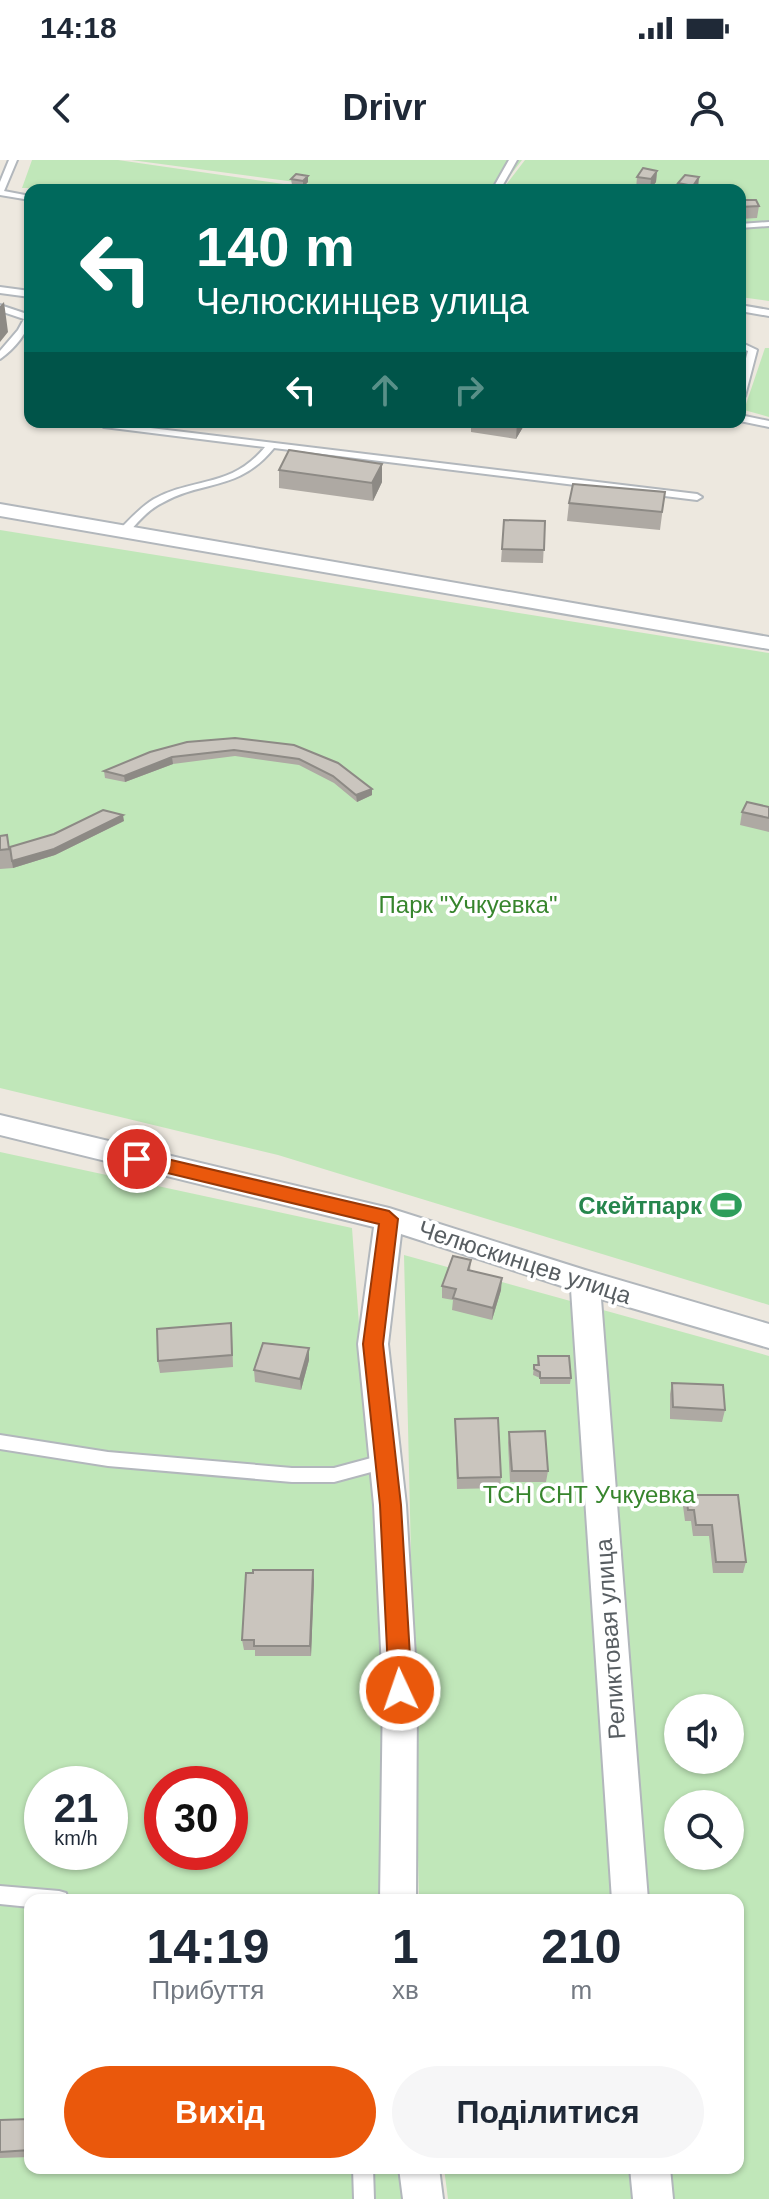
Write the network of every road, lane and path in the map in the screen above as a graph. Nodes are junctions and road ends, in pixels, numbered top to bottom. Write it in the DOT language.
graph roads {
  1 [pos="13,160"];
  2 [pos="513,160"];
  3 [pos="499,184"];
  4 [pos="0,192"];
  5 [pos="24,197"];
  6 [pos="769,224"];
  7 [pos="746,226"];
  8 [pos="0,290"];
  9 [pos="24,293"];
  10 [pos="0,308"];
  11 [pos="746,309"];
  12 [pos="769,313"];
  13 [pos="24,316"];
  14 [pos="24,327"];
  15 [pos="746,347"];
  16 [pos="0,356"];
  17 [pos="746,375"];
  18 [pos="746,419"];
  19 [pos="769,424"];
  20 [pos="136,428"];
  21 [pos="271,445"];
  22 [pos="697,497"];
  23 [pos="0,510"];
  24 [pos="125,530"];
  25 [pos="769,643"];
  26 [pos="0,1125"];
  27 [pos="389,1219"];
  28 [pos="585,1282"];
  29 [pos="769,1336"];
  30 [pos="0,1442"];
  31 [pos="386,1461"];
  32 [pos="398,1894"];
  33 [pos="630,1894"];
  34 [pos="0,1895"];
  35 [pos="24,1897"];
  36 [pos="363,2174"];
  37 [pos="420,2174"];
  38 [pos="651,2174"];
  39 [pos="364,2199"];
  40 [pos="423,2199"];
  41 [pos="653,2199"];
  1 -- 4 [label="lane"];
  2 -- 3 [label="lane"];
  4 -- 5 [label="lane"];
  6 -- 7 [label="lane"];
  8 -- 9 [label="lane"];
  10 -- 13 [label="lane"];
  11 -- 12 [label="lane"];
  14 -- 16 [label="lane"];
  15 -- 17 [label="lane"];
  18 -- 19 [label="lane"];
  20 -- 21 [label="lane"];
  21 -- 22 [label="lane"];
  21 -- 24 [label="lane"];
  23 -- 24 [label="street"];
  24 -- 25 [label="street"];
  26 -- 27 [label="street, Челюскинцев улица"];
  27 -- 28 [label="street, Челюскинцев улица"];
  27 -- 31 [label="street"];
  28 -- 29 [label="street, Челюскинцев улица"];
  28 -- 33 [label="street, Реликтовая улица"];
  30 -- 31 [label="lane"];
  31 -- 32 [label="street"];
  34 -- 35 [label="lane"];
  36 -- 39 [label="lane"];
  37 -- 40 [label="street"];
  38 -- 41 [label="street"];
}
